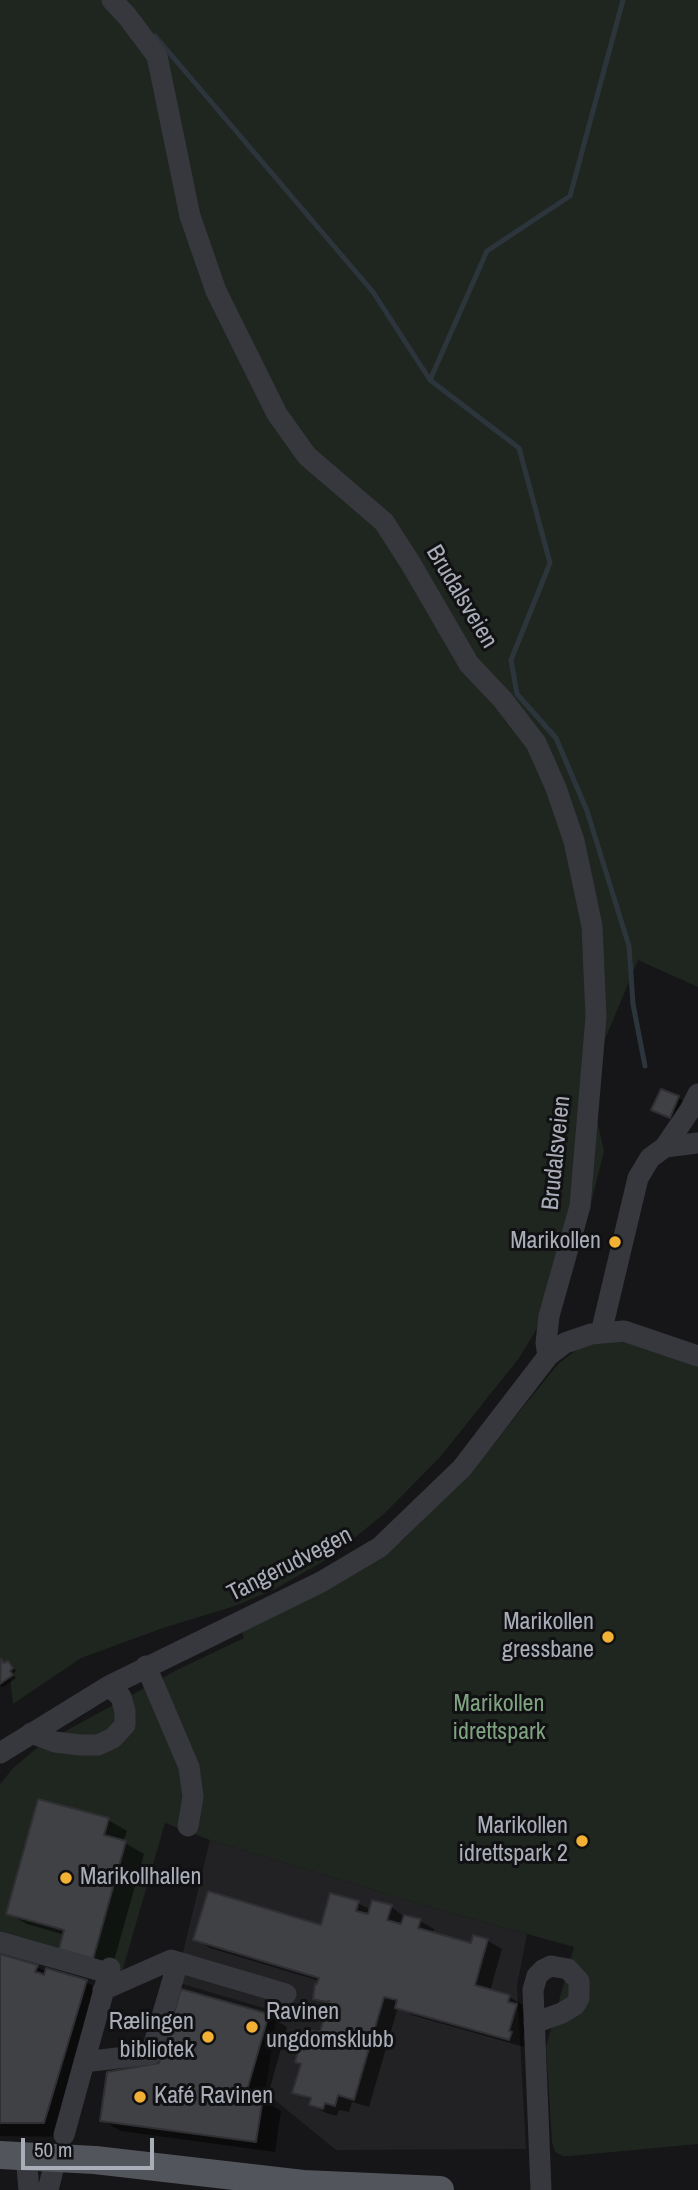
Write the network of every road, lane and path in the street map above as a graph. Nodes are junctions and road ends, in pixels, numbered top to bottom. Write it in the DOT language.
graph roads {
  1 [pos="112,0"];
  2 [pos="698,1094"];
  3 [pos="698,1143"];
  4 [pos="665,1147"];
  5 [pos="601,1333"];
  6 [pos="548,1356"];
  7 [pos="698,1356"];
  8 [pos="146,1666"];
  9 [pos="109,1686"];
  10 [pos="31,1733"];
  11 [pos="0,1753"];
  12 [pos="188,1826"];
  13 [pos="0,1942"];
  14 [pos="178,1962"];
  15 [pos="103,1975"];
  16 [pos="286,1994"];
  17 [pos="534,2023"];
  18 [pos="84,2062"];
  19 [pos="60,2147"];
  20 [pos="13,2155"];
  21 [pos="29,2190"];
  22 [pos="48,2190"];
  23 [pos="440,2190"];
  24 [pos="541,2190"];
  1 -- 6 [label="street, Brudalsveien"];
  2 -- 4 [label="street"];
  3 -- 4 [label="street"];
  4 -- 5 [label="street"];
  5 -- 6 [label="street"];
  5 -- 7 [label="street"];
  6 -- 8 [label="street, Tangerudvegen"];
  8 -- 9 [label="street, Tangerudvegen"];
  8 -- 12 [label="street"];
  9 -- 10 [label="street, Tangerudvegen"];
  9 -- 10 [label="street"];
  10 -- 11 [label="street, Tangerudvegen"];
  13 -- 15 [label="street"];
  14 -- 15 [label="street"];
  14 -- 16 [label="street"];
  14 -- 18 [label="street"];
  15 -- 18 [label="street"];
  17 -- 24 [label="street"];
  18 -- 19 [label="street"];
  19 -- 20 [label="main road"];
  19 -- 22 [label="street"];
  19 -- 23 [label="main road"];
  20 -- 21 [label="street"];
}
